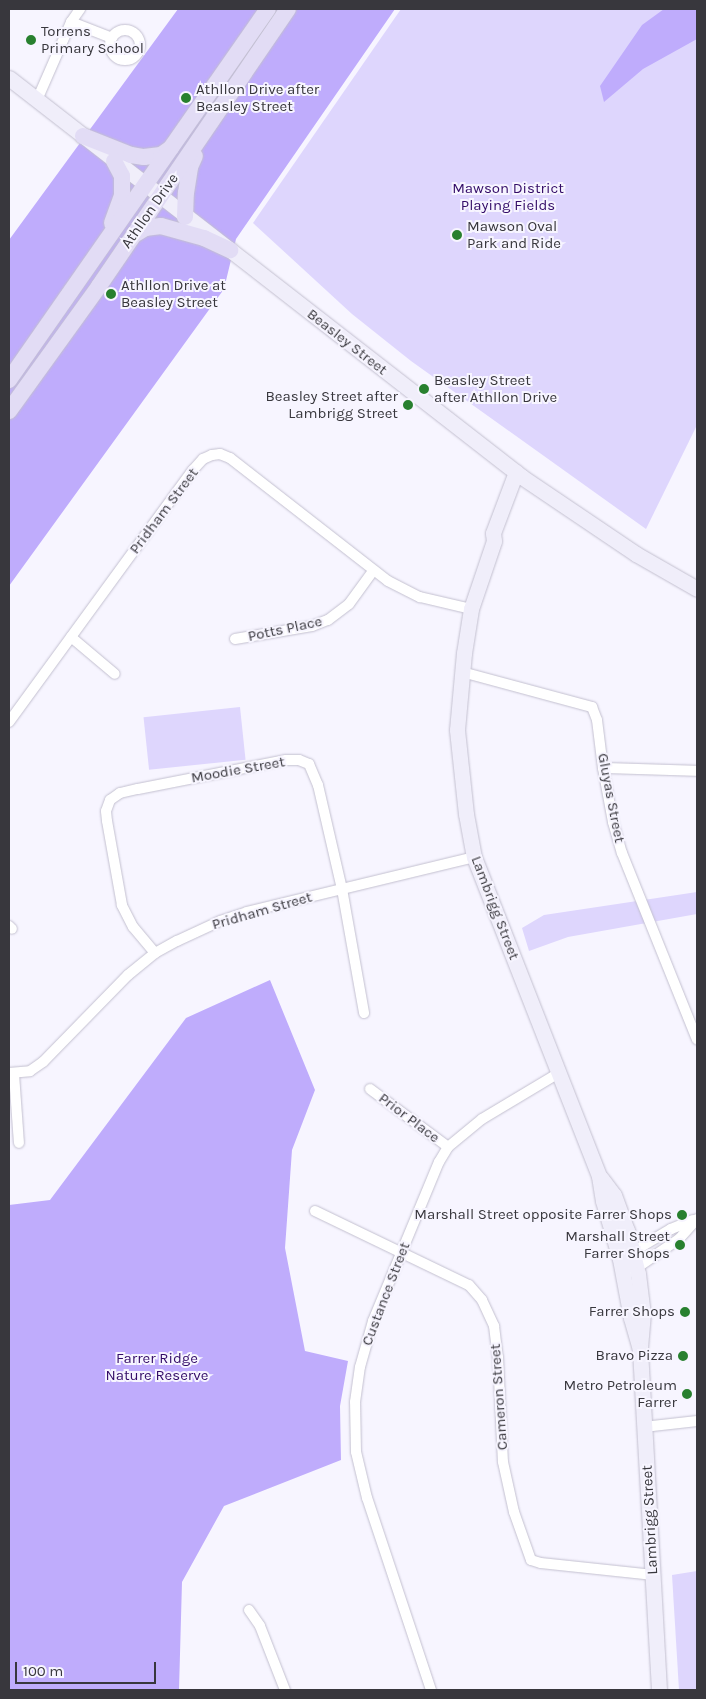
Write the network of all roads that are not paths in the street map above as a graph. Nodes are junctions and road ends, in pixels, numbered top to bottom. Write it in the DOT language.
graph roads {
  1 [pos="80,9"];
  2 [pos="268,9"];
  3 [pos="288,9"];
  4 [pos="71,22"];
  5 [pos="112,38"];
  6 [pos="9,78"];
  7 [pos="37,100"];
  8 [pos="205,133"];
  9 [pos="83,136"];
  10 [pos="171,148"];
  11 [pos="114,161"];
  12 [pos="145,186"];
  13 [pos="160,197"];
  14 [pos="185,217"];
  15 [pos="134,235"];
  16 [pos="106,242"];
  17 [pos="230,250"];
  18 [pos="9,380"];
  19 [pos="9,411"];
  20 [pos="519,474"];
  21 [pos="373,571"];
  22 [pos="697,589"];
  23 [pos="471,608"];
  24 [pos="71,637"];
  25 [pos="235,639"];
  26 [pos="462,672"];
  27 [pos="115,674"];
  28 [pos="9,722"];
  29 [pos="603,768"];
  30 [pos="697,771"];
  31 [pos="474,857"];
  32 [pos="342,889"];
  33 [pos="155,953"];
  34 [pos="364,1013"];
  35 [pos="697,1037"];
  36 [pos="559,1073"];
  37 [pos="11,1074"];
  38 [pos="370,1089"];
  39 [pos="19,1143"];
  40 [pos="448,1147"];
  41 [pos="315,1211"];
  42 [pos="697,1219"];
  43 [pos="402,1254"];
  44 [pos="626,1255"];
  45 [pos="630,1272"];
  46 [pos="697,1421"];
  47 [pos="644,1426"];
  48 [pos="653,1575"];
  49 [pos="249,1610"];
  50 [pos="285,1690"];
  51 [pos="431,1690"];
  52 [pos="659,1690"];
  1 -- 4 [label="street"];
  2 -- 10 [label="main road, Athllon Drive"];
  3 -- 8 [label="main road, Athllon Drive"];
  4 -- 5 [label="street"];
  4 -- 7 [label="street"];
  6 -- 7 [label="street, Beasley Street"];
  7 -- 9 [label="street, Beasley Street"];
  8 -- 13 [label="main road, Athllon Drive"];
  8 -- 14 [label="main road"];
  9 -- 10 [label="main road"];
  9 -- 11 [label="street, Beasley Street"];
  10 -- 12 [label="main road, Athllon Drive"];
  11 -- 12 [label="street, Beasley Street"];
  11 -- 16 [label="main road"];
  12 -- 13 [label="street, Beasley Street"];
  12 -- 16 [label="main road, Athllon Drive"];
  13 -- 14 [label="street, Beasley Street"];
  13 -- 15 [label="main road, Athllon Drive"];
  14 -- 17 [label="street, Beasley Street"];
  15 -- 17 [label="main road"];
  15 -- 19 [label="main road, Athllon Drive"];
  16 -- 18 [label="main road, Athllon Drive"];
  17 -- 20 [label="street, Beasley Street"];
  20 -- 22 [label="street, Beasley Street"];
  20 -- 23 [label="street, Lambrigg Street"];
  21 -- 23 [label="street, Pridham Street"];
  21 -- 24 [label="street, Pridham Street"];
  21 -- 25 [label="street, Potts Place"];
  23 -- 26 [label="street, Lambrigg Street"];
  24 -- 27 [label="street"];
  24 -- 28 [label="street, Pridham Street"];
  26 -- 29 [label="street, Gluyas Street"];
  26 -- 31 [label="street, Lambrigg Street"];
  29 -- 30 [label="street"];
  29 -- 35 [label="street, Gluyas Street"];
  31 -- 32 [label="street, Pridham Street"];
  31 -- 36 [label="street, Lambrigg Street"];
  32 -- 33 [label="street, Pridham Street"];
  32 -- 33 [label="street, Moodie Street"];
  32 -- 34 [label="street, Moodie Street"];
  33 -- 37 [label="street, Pridham Street"];
  36 -- 40 [label="street, Custance Street"];
  36 -- 44 [label="street, Lambrigg Street"];
  37 -- 39 [label="street"];
  38 -- 40 [label="street, Prior Place"];
  40 -- 43 [label="street, Custance Street"];
  41 -- 43 [label="street, Cameron Street"];
  42 -- 44 [label="street"];
  42 -- 45 [label="street"];
  43 -- 48 [label="street, Cameron Street"];
  43 -- 51 [label="street, Custance Street"];
  44 -- 45 [label="street, Lambrigg Street"];
  45 -- 47 [label="street, Lambrigg Street"];
  46 -- 47 [label="street"];
  47 -- 48 [label="street, Lambrigg Street"];
  48 -- 52 [label="street, Lambrigg Street"];
  49 -- 50 [label="street"];
}
